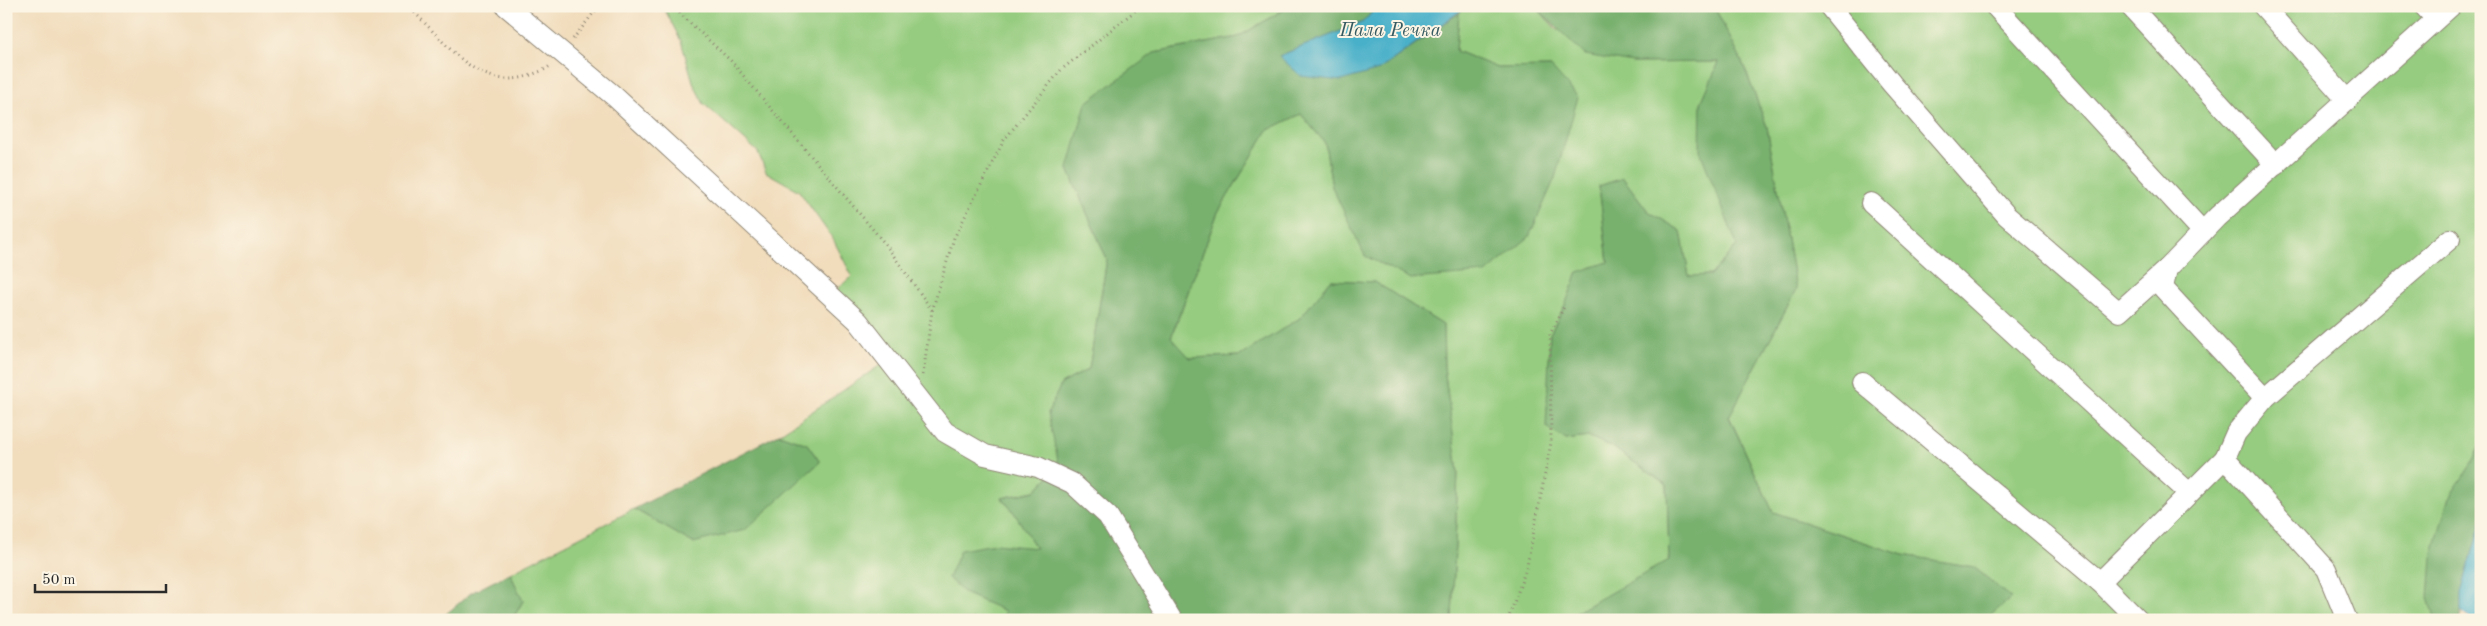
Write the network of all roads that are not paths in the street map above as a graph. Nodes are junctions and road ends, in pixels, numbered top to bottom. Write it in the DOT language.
graph roads {
  1 [pos="506,6"];
  2 [pos="1829,6"];
  3 [pos="1995,6"];
  4 [pos="2130,6"];
  5 [pos="2263,6"];
  6 [pos="2437,11"];
  7 [pos="2347,100"];
  8 [pos="2276,165"];
  9 [pos="1870,203"];
  10 [pos="2203,232"];
  11 [pos="2450,239"];
  12 [pos="2167,269"];
  13 [pos="1862,382"];
  14 [pos="2265,398"];
  15 [pos="2225,458"];
  16 [pos="2189,493"];
  17 [pos="2100,582"];
  18 [pos="1172,620"];
  19 [pos="2138,620"];
  20 [pos="2347,620"];
  1 -- 18 [label="street"];
  2 -- 12 [label="street"];
  3 -- 10 [label="street"];
  4 -- 8 [label="street"];
  5 -- 7 [label="street"];
  6 -- 7 [label="street"];
  7 -- 8 [label="street"];
  8 -- 10 [label="street"];
  9 -- 16 [label="street"];
  10 -- 12 [label="street"];
  11 -- 14 [label="street"];
  12 -- 14 [label="street"];
  13 -- 17 [label="street"];
  14 -- 15 [label="street"];
  15 -- 16 [label="street"];
  15 -- 20 [label="street"];
  16 -- 17 [label="street"];
  17 -- 19 [label="street"];
}
